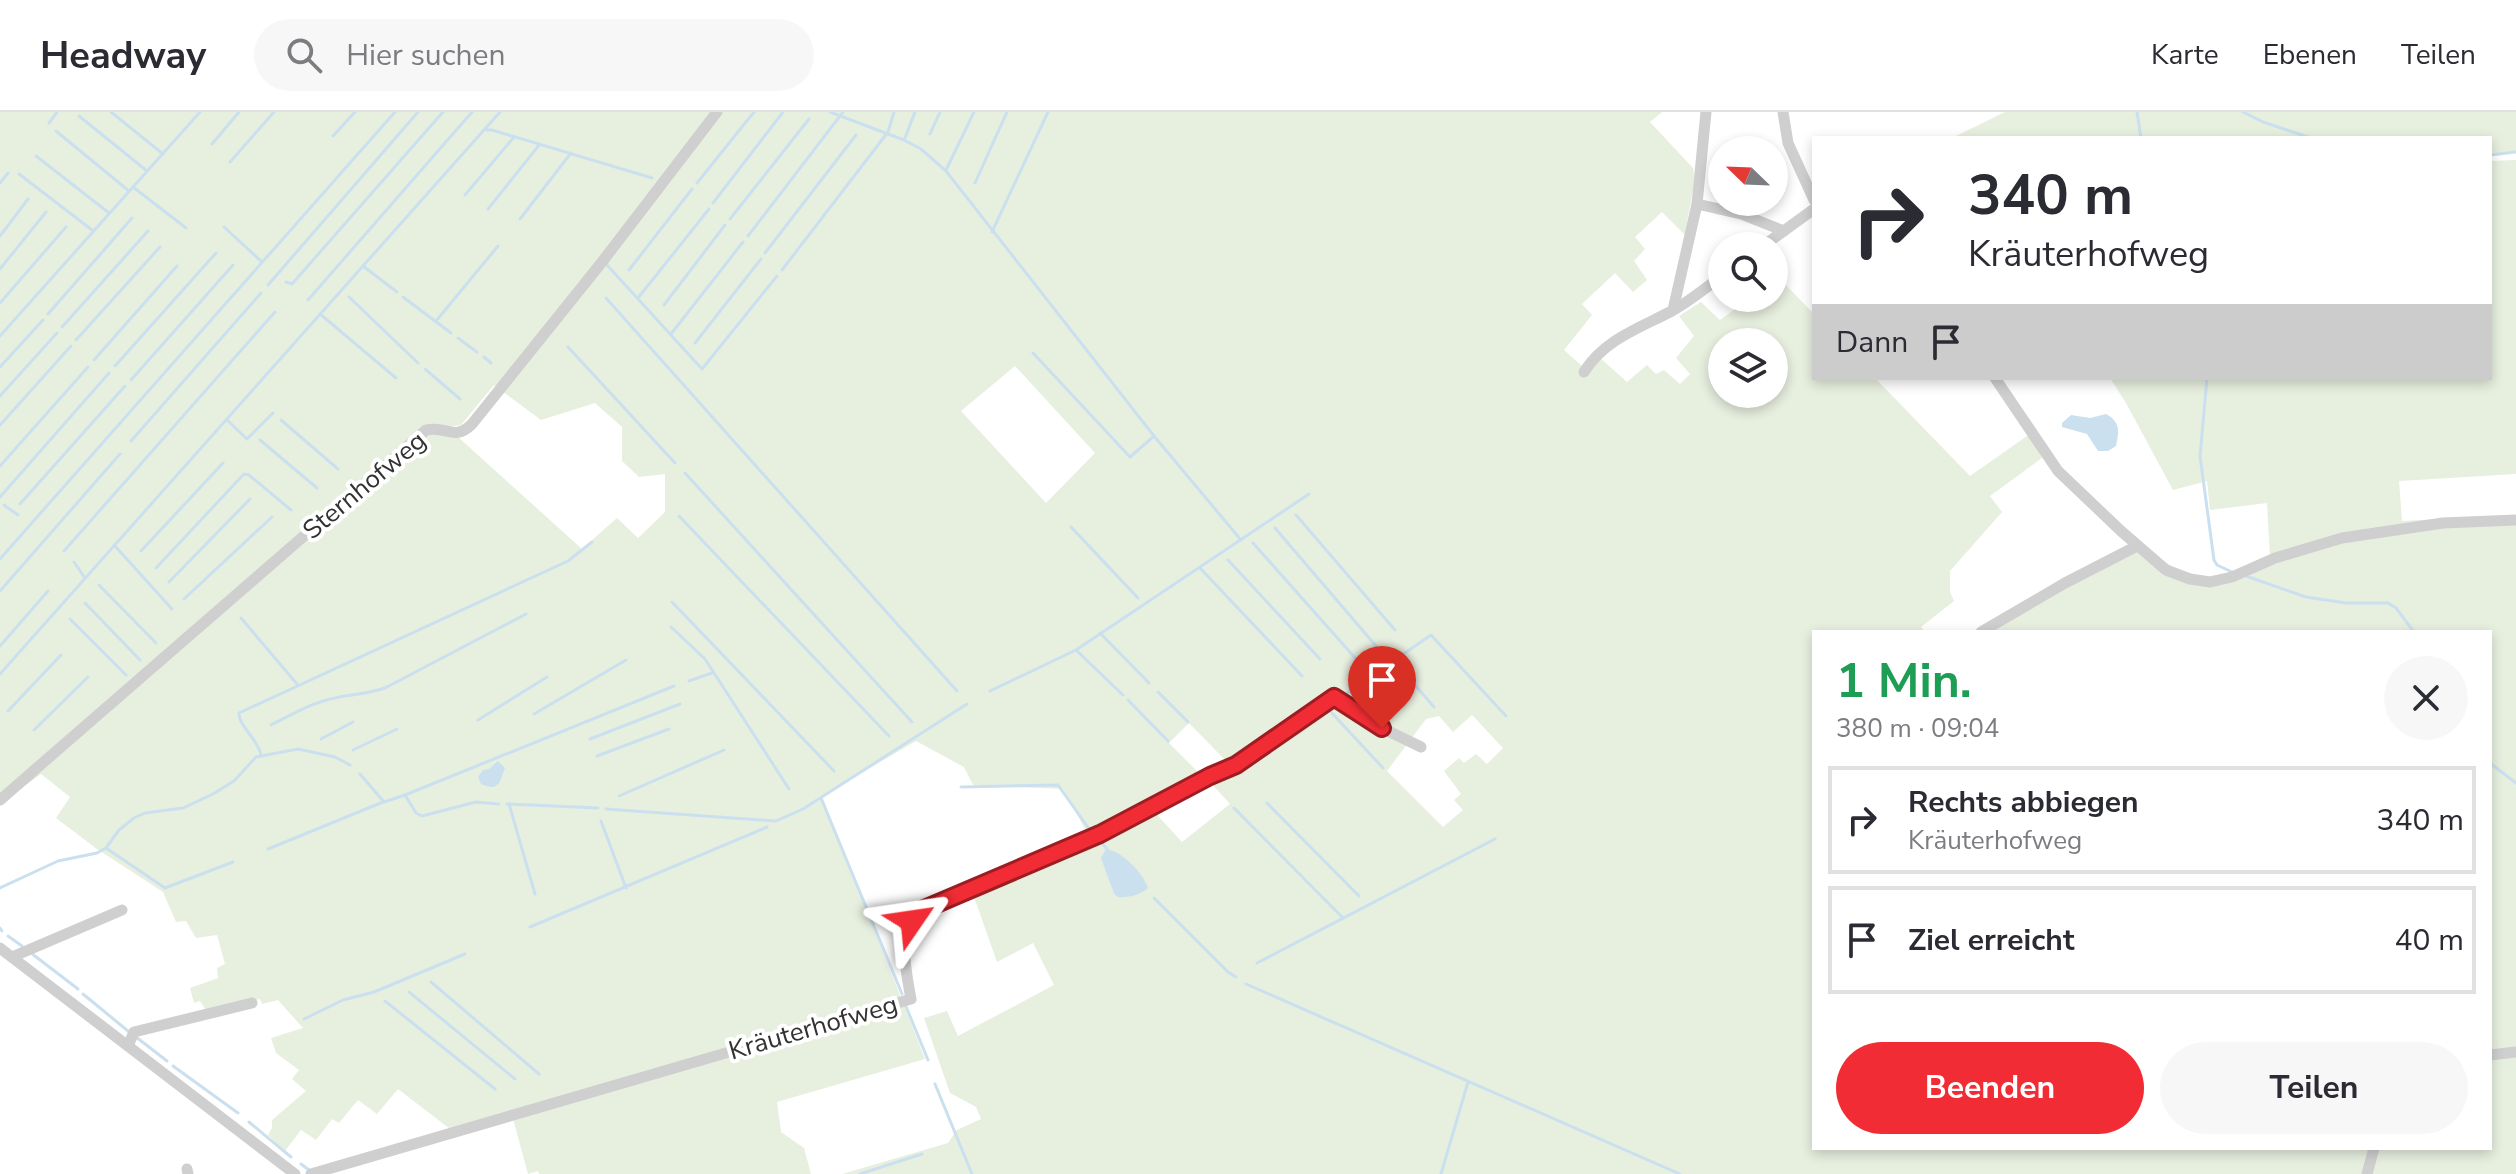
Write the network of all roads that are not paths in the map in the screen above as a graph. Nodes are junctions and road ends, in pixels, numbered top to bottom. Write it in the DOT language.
graph roads {
  1 [pos="717,112"];
  2 [pos="1706,112"];
  3 [pos="1783,112"];
  4 [pos="1812,196"];
  5 [pos="1697,204"];
  6 [pos="1812,210"];
  7 [pos="1784,231"];
  8 [pos="1708,286"];
  9 [pos="1673,310"];
  10 [pos="1584,372"];
  11 [pos="1996,380"];
  12 [pos="2516,520"];
  13 [pos="2137,546"];
  14 [pos="1984,630"];
  15 [pos="1421,747"];
  16 [pos="0,800"];
  17 [pos="122,910"];
  18 [pos="0,948"];
  19 [pos="12,957"];
  20 [pos="252,1003"];
  21 [pos="128,1046"];
  22 [pos="2516,1052"];
  23 [pos="2492,1055"];
  24 [pos="2373,1150"];
  25 [pos="295,1174"];
  26 [pos="311,1174"];
  27 [pos="2367,1174"];
  1 -- 16 [label="street, Sternhofweg"];
  2 -- 5 [label="street"];
  3 -- 4 [label="street"];
  5 -- 7 [label="street"];
  5 -- 9 [label="street"];
  6 -- 7 [label="street"];
  8 -- 9 [label="street"];
  9 -- 10 [label="street"];
  11 -- 13 [label="street"];
  12 -- 13 [label="street"];
  13 -- 14 [label="street"];
  15 -- 26 [label="street, Kräuterhofweg"];
  17 -- 19 [label="street"];
  18 -- 19 [label="street"];
  19 -- 21 [label="street"];
  20 -- 21 [label="street"];
  21 -- 25 [label="street"];
  22 -- 23 [label="street"];
  24 -- 27 [label="street"];
}
